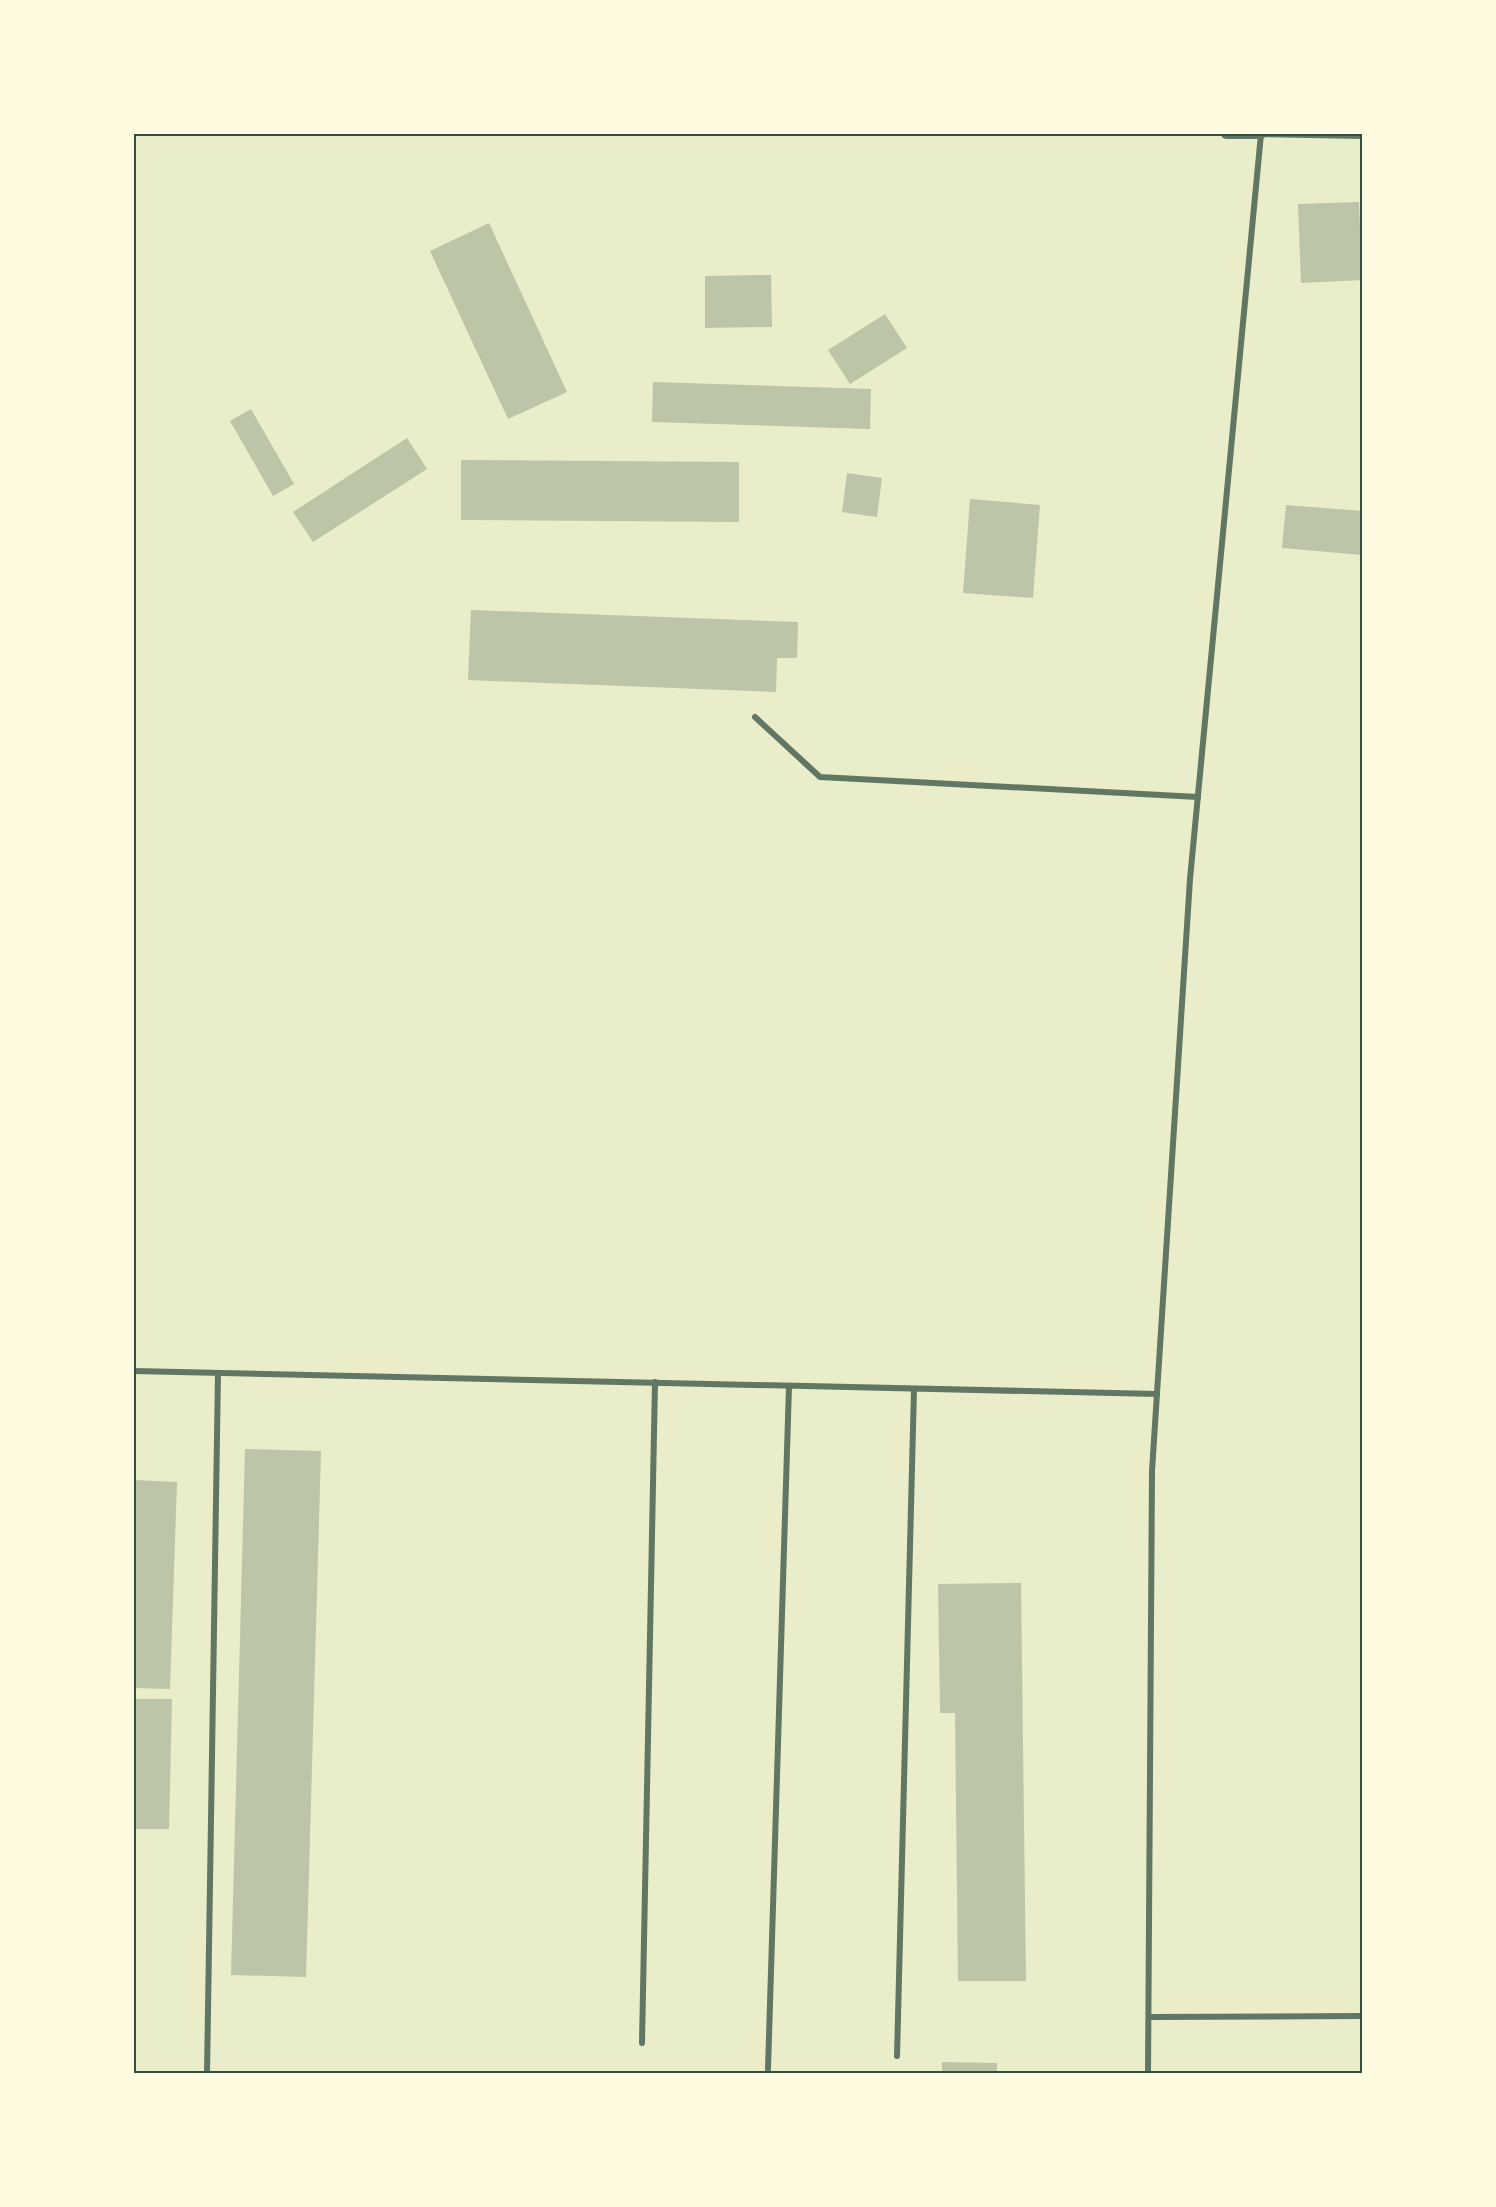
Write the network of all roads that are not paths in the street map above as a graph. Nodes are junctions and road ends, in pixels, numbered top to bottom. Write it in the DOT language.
graph roads {
  1 [pos="1226,134"];
  2 [pos="1261,134"];
  3 [pos="1362,136"];
  4 [pos="755,717"];
  5 [pos="1198,797"];
  6 [pos="134,1371"];
  7 [pos="219,1373"];
  8 [pos="655,1382"];
  9 [pos="789,1386"];
  10 [pos="914,1389"];
  11 [pos="1157,1394"];
  12 [pos="1362,2016"];
  13 [pos="1149,2017"];
  14 [pos="642,2043"];
  15 [pos="897,2056"];
  16 [pos="768,2069"];
  17 [pos="207,2073"];
  18 [pos="1148,2073"];
  1 -- 2 [label="street"];
  2 -- 3 [label="street"];
  2 -- 5 [label="street"];
  4 -- 5 [label="street"];
  5 -- 11 [label="street"];
  6 -- 7 [label="street"];
  7 -- 8 [label="street"];
  7 -- 17 [label="street"];
  8 -- 9 [label="street"];
  8 -- 14 [label="street"];
  9 -- 10 [label="street"];
  9 -- 16 [label="street"];
  10 -- 11 [label="street"];
  10 -- 15 [label="street"];
  11 -- 13 [label="street"];
  12 -- 13 [label="street"];
  13 -- 18 [label="street"];
}
